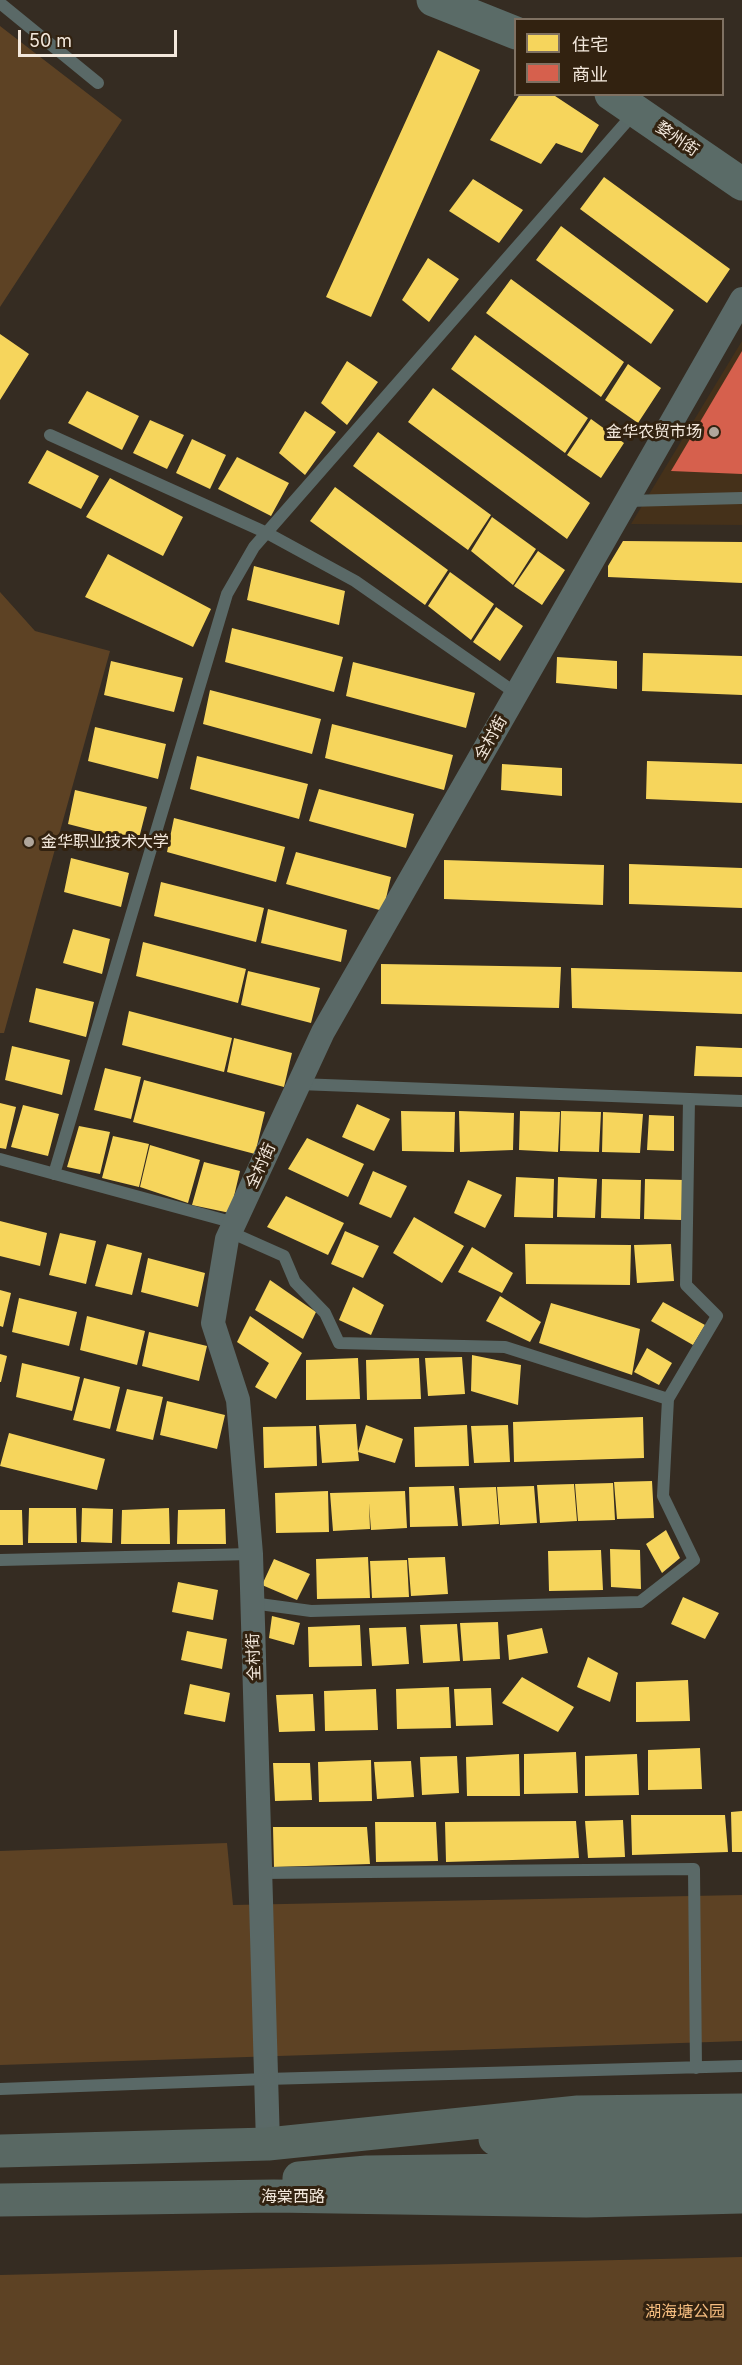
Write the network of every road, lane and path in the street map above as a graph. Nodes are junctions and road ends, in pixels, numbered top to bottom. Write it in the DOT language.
graph roads {
  1 [pos="433,0"];
  2 [pos="490,0"];
  3 [pos="0,3"];
  4 [pos="527,18"];
  5 [pos="514,32"];
  6 [pos="98,83"];
  7 [pos="632,100"];
  8 [pos="742,160"];
  9 [pos="742,184"];
  10 [pos="742,299"];
  11 [pos="50,435"];
  12 [pos="742,498"];
  13 [pos="627,501"];
  14 [pos="267,533"];
  15 [pos="517,694"];
  16 [pos="299,1084"];
  17 [pos="689,1099"];
  18 [pos="742,1101"];
  19 [pos="0,1159"];
  20 [pos="54,1174"];
  21 [pos="232,1227"];
  22 [pos="668,1399"];
  23 [pos="251,1554"];
  24 [pos="0,1560"];
  25 [pos="252,1604"];
  26 [pos="260,1873"];
  27 [pos="742,2066"];
  28 [pos="696,2068"];
  29 [pos="266,2079"];
  30 [pos="0,2089"];
  31 [pos="742,2110"];
  32 [pos="329,2138"];
  33 [pos="742,2140"];
  34 [pos="268,2144"];
  35 [pos="0,2151"];
  36 [pos="742,2167"];
  37 [pos="742,2197"];
  38 [pos="91,2199"];
  39 [pos="0,2200"];
  1 -- 5 [label="main road"];
  2 -- 4 [label="main road"];
  3 -- 6 [label="lane"];
  7 -- 8 [label="main road, 婺州街"];
  7 -- 9 [label="main road, 婺州街"];
  7 -- 14 [label="lane"];
  10 -- 13 [label="street, 全村街"];
  11 -- 14 [label="lane"];
  12 -- 13 [label="lane"];
  13 -- 15 [label="street, 全村街"];
  14 -- 15 [label="lane"];
  14 -- 20 [label="lane"];
  15 -- 16 [label="street, 全村街"];
  16 -- 17 [label="lane"];
  16 -- 21 [label="street, 全村街"];
  17 -- 18 [label="lane"];
  17 -- 22 [label="lane"];
  19 -- 20 [label="lane"];
  20 -- 21 [label="lane"];
  21 -- 22 [label="lane"];
  21 -- 23 [label="street, 全村街"];
  22 -- 25 [label="lane"];
  23 -- 24 [label="lane"];
  23 -- 25 [label="street, 全村街"];
  25 -- 26 [label="street, 全村街"];
  26 -- 28 [label="lane"];
  26 -- 29 [label="street, 全村街"];
  27 -- 28 [label="lane"];
  28 -- 29 [label="lane"];
  29 -- 30 [label="lane"];
  29 -- 34 [label="street, 全村街"];
  31 -- 32 [label="main road"];
  32 -- 33 [label="main road"];
  32 -- 34 [label="main road"];
  34 -- 35 [label="main road"];
  36 -- 38 [label="main road"];
  37 -- 38 [label="main road, 海棠西路"];
  38 -- 39 [label="main road, 海棠西路"];
}
